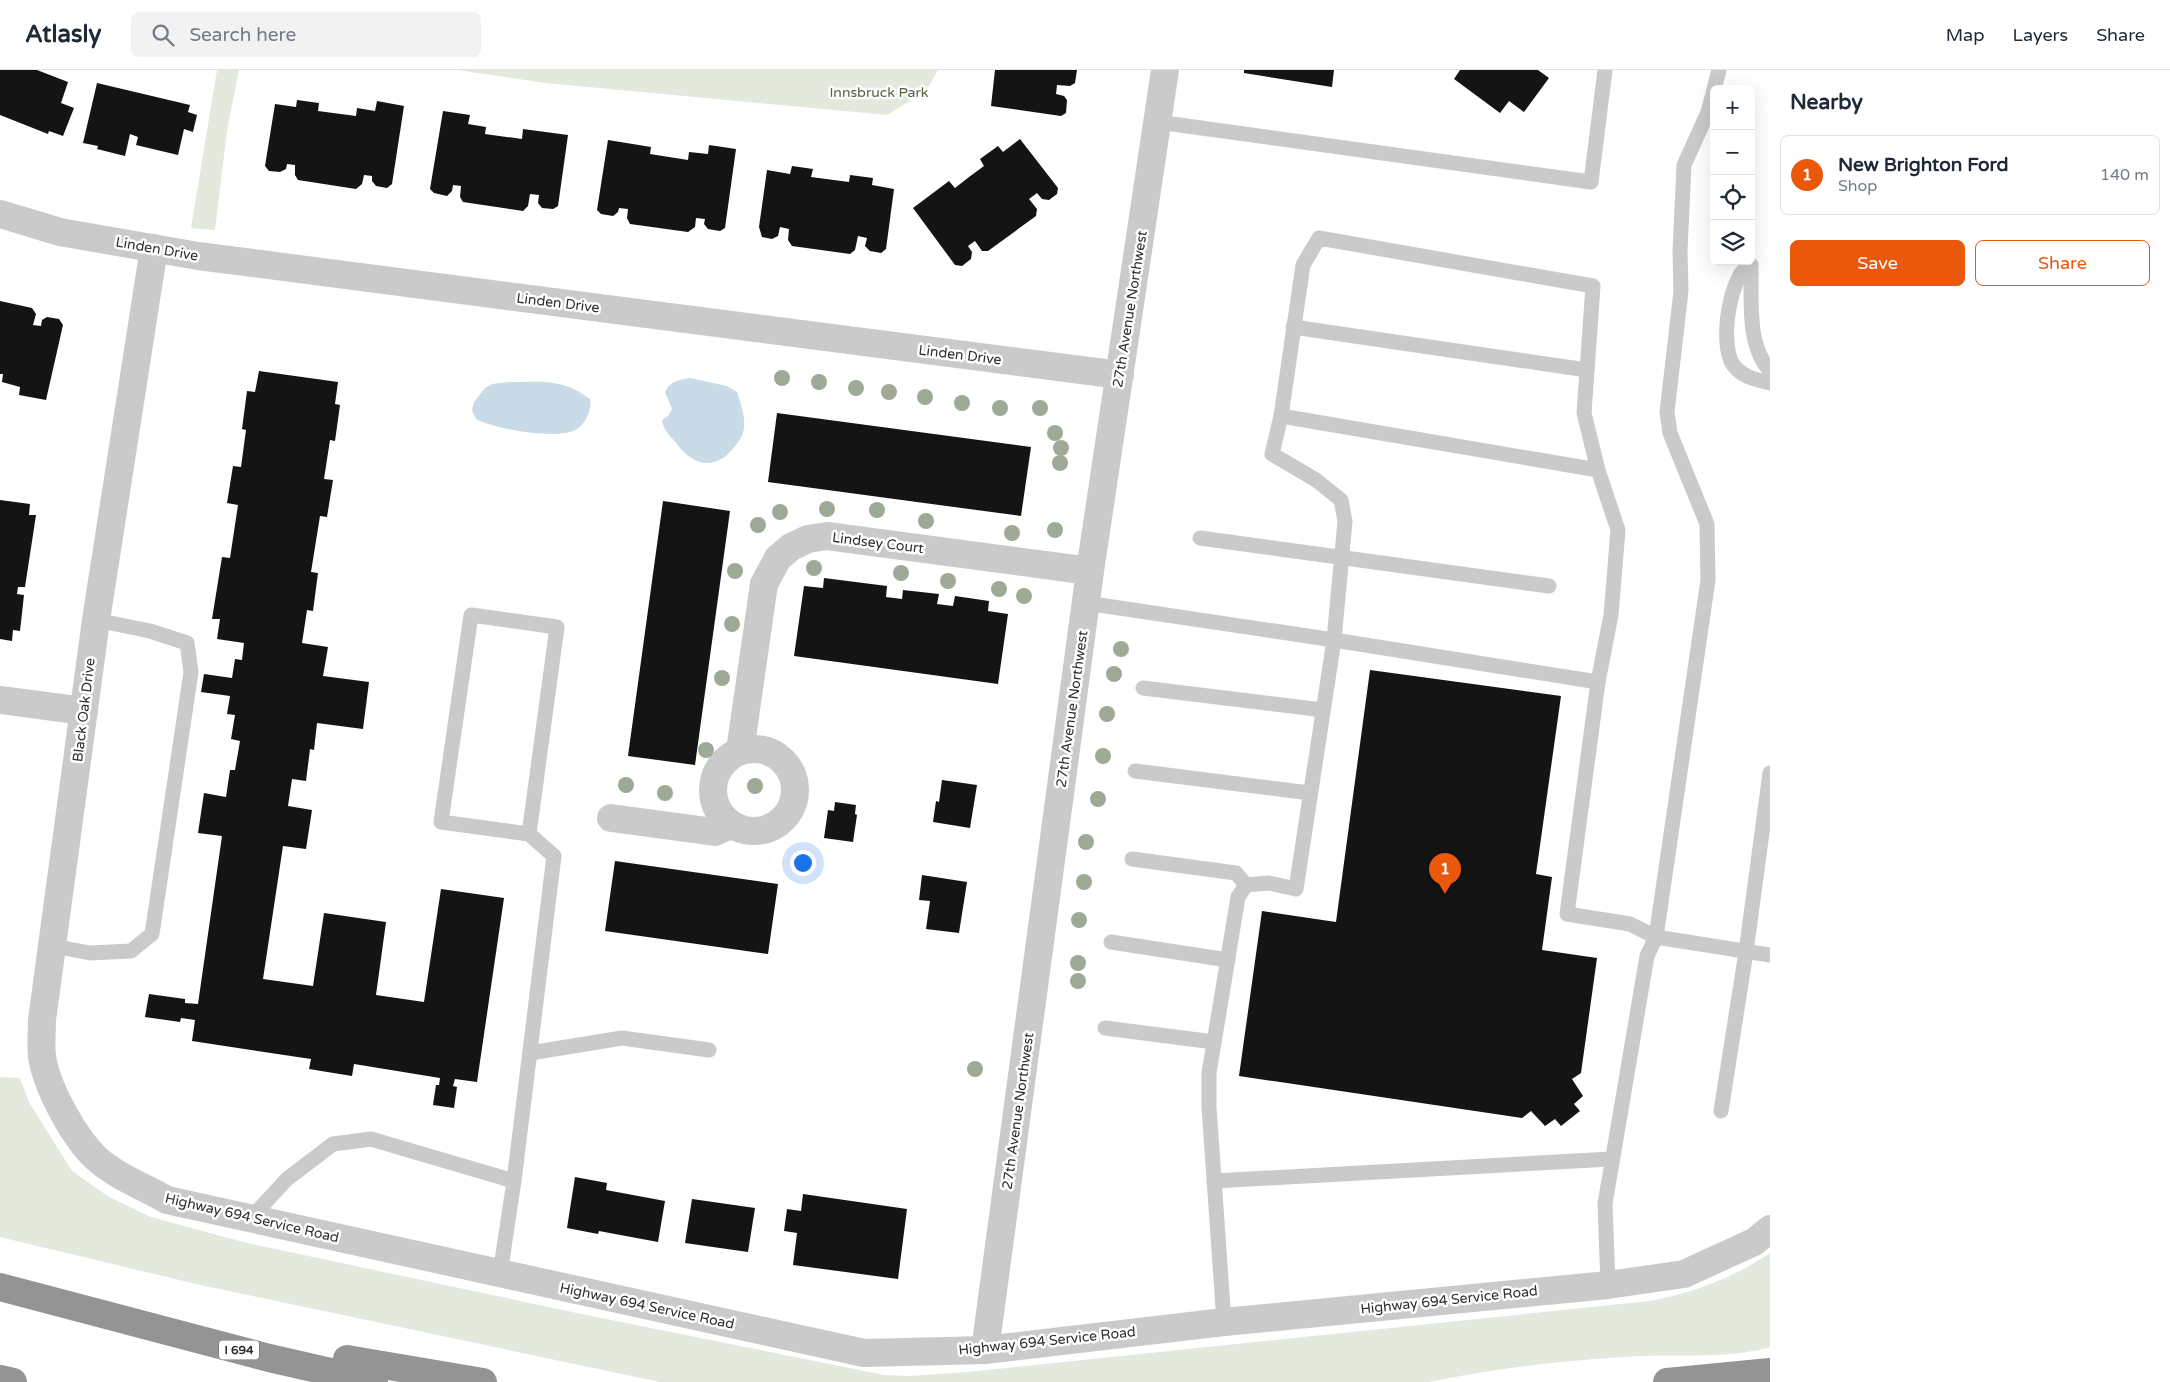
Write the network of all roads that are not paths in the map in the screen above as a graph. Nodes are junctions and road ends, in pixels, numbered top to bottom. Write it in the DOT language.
graph roads {
  1 [pos="1165,70"];
  2 [pos="1605,70"];
  3 [pos="1719,70"];
  4 [pos="1715,85"];
  5 [pos="1710,104"];
  6 [pos="1158,122"];
  7 [pos="0,214"];
  8 [pos="154,248"];
  9 [pos="1293,327"];
  10 [pos="1587,370"];
  11 [pos="1770,371"];
  12 [pos="1120,376"];
  13 [pos="1770,383"];
  14 [pos="1281,416"];
  15 [pos="1598,470"];
  16 [pos="1200,538"];
  17 [pos="1341,556"];
  18 [pos="1090,571"];
  19 [pos="1549,586"];
  20 [pos="1086,604"];
  21 [pos="96,620"];
  22 [pos="1334,640"];
  23 [pos="1598,682"];
  24 [pos="1143,688"];
  25 [pos="0,700"];
  26 [pos="1323,710"];
  27 [pos="84,712"];
  28 [pos="740,751"];
  29 [pos="1135,771"];
  30 [pos="1770,773"];
  31 [pos="1310,793"];
  32 [pos="611,818"];
  33 [pos="731,825"];
  34 [pos="529,834"];
  35 [pos="1132,859"];
  36 [pos="1246,885"];
  37 [pos="1656,938"];
  38 [pos="1110,942"];
  39 [pos="53,946"];
  40 [pos="1746,952"];
  41 [pos="1770,956"];
  42 [pos="1228,960"];
  43 [pos="1105,1028"];
  44 [pos="1214,1042"];
  45 [pos="709,1050"];
  46 [pos="530,1053"];
  47 [pos="1720,1111"];
  48 [pos="96,1158"];
  49 [pos="1611,1160"];
  50 [pos="514,1181"];
  51 [pos="1214,1181"];
  52 [pos="250,1219"];
  53 [pos="1770,1229"];
  54 [pos="500,1274"];
  55 [pos="1608,1285"];
  56 [pos="0,1287"];
  57 [pos="105,1316"];
  58 [pos="1224,1322"];
  59 [pos="986,1350"];
  60 [pos="1770,1372"];
  61 [pos="0,1379"];
  62 [pos="13,1382"];
  63 [pos="374,1382"];
  64 [pos="484,1382"];
  65 [pos="1667,1382"];
  1 -- 6 [label="street, 27th Avenue Northwest"];
  2 -- 6 [label="lane"];
  3 -- 4 [label="lane"];
  5 -- 37 [label="lane"];
  6 -- 12 [label="street, 27th Avenue Northwest"];
  7 -- 8 [label="street, Linden Drive"];
  8 -- 12 [label="street, Linden Drive"];
  8 -- 21 [label="street, Black Oak Drive"];
  9 -- 10 [label="lane"];
  9 -- 10 [label="lane"];
  9 -- 14 [label="lane"];
  10 -- 15 [label="lane"];
  11 -- 13 [label="lane"];
  12 -- 18 [label="street, 27th Avenue Northwest"];
  14 -- 15 [label="lane"];
  14 -- 17 [label="lane"];
  15 -- 23 [label="lane"];
  16 -- 17 [label="lane"];
  17 -- 19 [label="lane"];
  17 -- 22 [label="lane"];
  18 -- 20 [label="street, 27th Avenue Northwest"];
  18 -- 28 [label="street, Lindsey Court"];
  20 -- 22 [label="lane"];
  20 -- 59 [label="street, 27th Avenue Northwest"];
  21 -- 27 [label="street, Black Oak Drive"];
  21 -- 39 [label="lane"];
  22 -- 23 [label="lane"];
  22 -- 26 [label="lane"];
  23 -- 37 [label="lane"];
  24 -- 26 [label="lane"];
  25 -- 27 [label="street"];
  26 -- 31 [label="lane"];
  27 -- 39 [label="street, Black Oak Drive"];
  28 -- 33 [label="street"];
  28 -- 33 [label="street"];
  29 -- 31 [label="lane"];
  30 -- 40 [label="lane"];
  31 -- 36 [label="lane"];
  32 -- 33 [label="street"];
  34 -- 34 [label="lane"];
  34 -- 46 [label="lane"];
  35 -- 36 [label="lane"];
  36 -- 42 [label="lane"];
  37 -- 40 [label="lane"];
  37 -- 49 [label="lane"];
  38 -- 42 [label="lane"];
  39 -- 48 [label="street, Black Oak Drive"];
  40 -- 41 [label="lane"];
  40 -- 47 [label="lane"];
  42 -- 44 [label="lane"];
  43 -- 44 [label="lane"];
  44 -- 51 [label="lane"];
  45 -- 46 [label="lane"];
  46 -- 50 [label="lane"];
  48 -- 52 [label="street, Highway 694 Service Road"];
  49 -- 51 [label="lane"];
  49 -- 55 [label="lane"];
  50 -- 52 [label="lane"];
  50 -- 54 [label="lane"];
  51 -- 58 [label="lane"];
  52 -- 54 [label="street, Highway 694 Service Road"];
  53 -- 55 [label="street, Highway 694 Service Road"];
  54 -- 59 [label="street, Highway 694 Service Road"];
  55 -- 58 [label="street, Highway 694 Service Road"];
  56 -- 57 [label="highway, I 694"];
  57 -- 63 [label="highway, I 694"];
  57 -- 64 [label="highway"];
  58 -- 59 [label="street, Highway 694 Service Road"];
  60 -- 65 [label="highway"];
  61 -- 62 [label="highway"];
}
